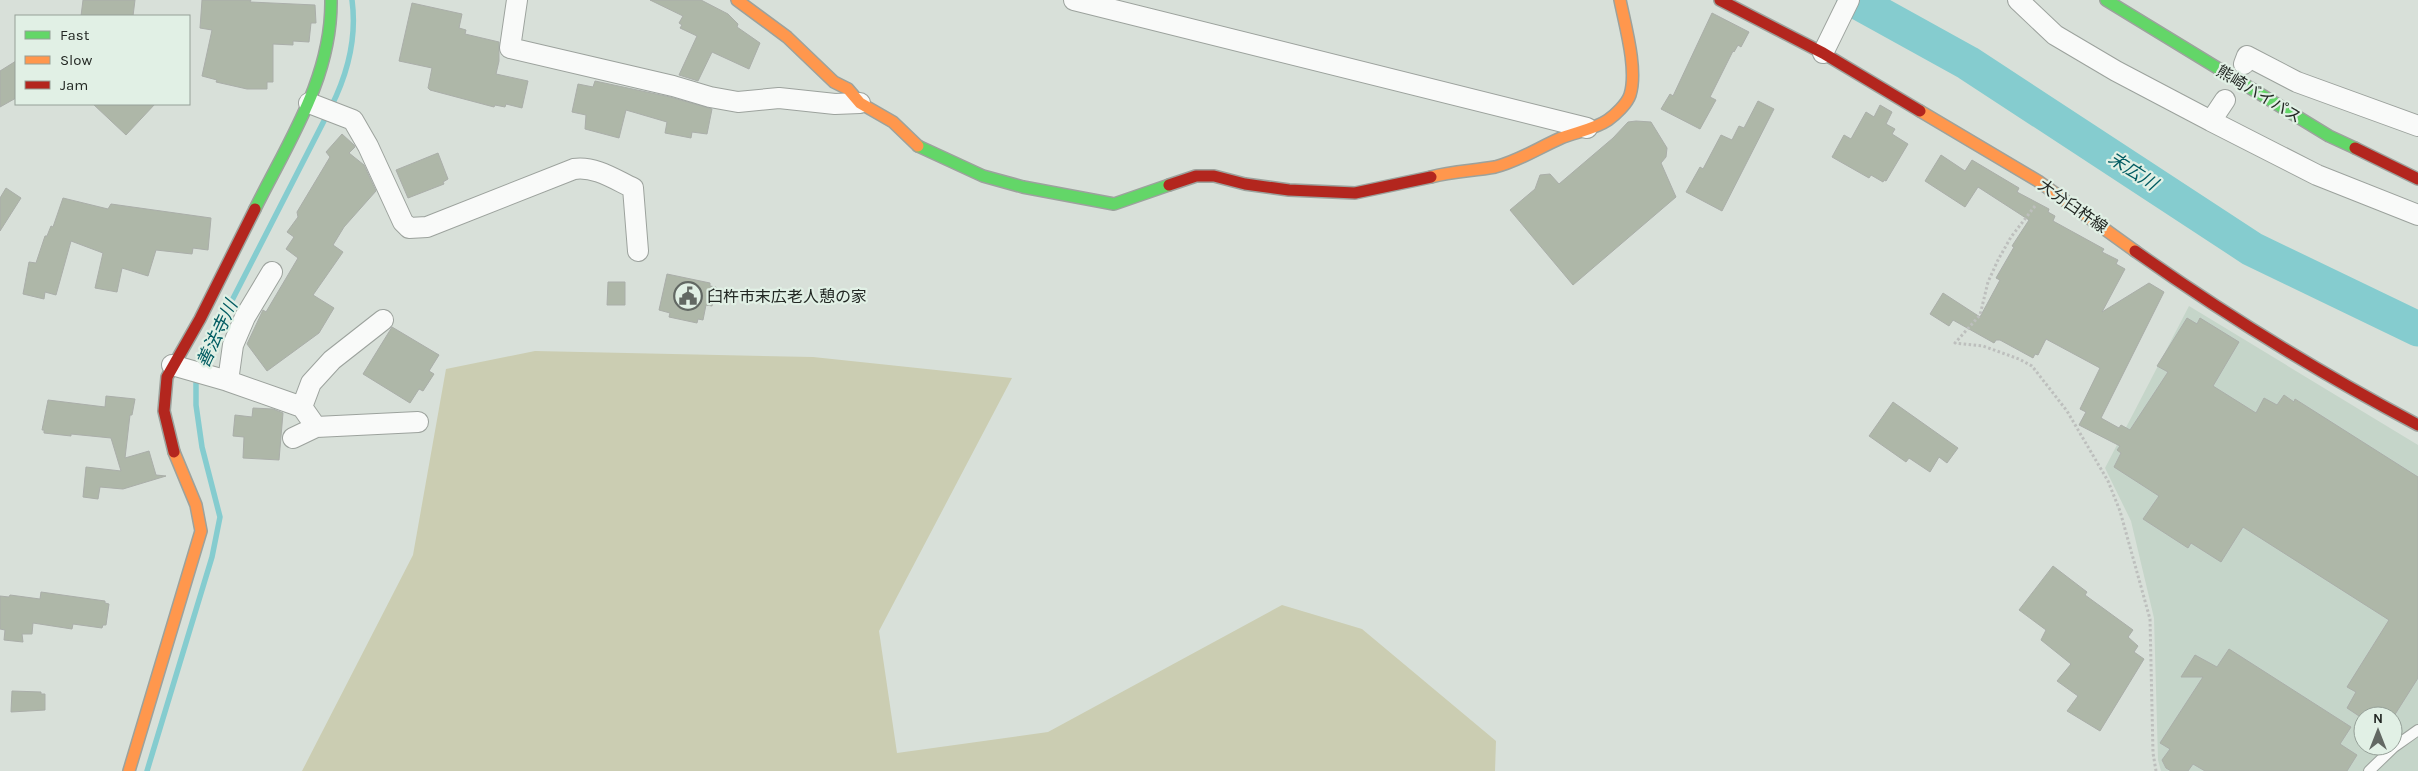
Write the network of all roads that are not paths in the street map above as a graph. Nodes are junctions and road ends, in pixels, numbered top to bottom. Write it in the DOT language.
graph roads {
  1 [pos="331,0"];
  2 [pos="517,0"];
  3 [pos="738,0"];
  4 [pos="1074,0"];
  5 [pos="1620,0"];
  6 [pos="1720,0"];
  7 [pos="1849,0"];
  8 [pos="2018,0"];
  9 [pos="2106,0"];
  10 [pos="1823,53"];
  11 [pos="2244,64"];
  12 [pos="2225,100"];
  13 [pos="860,103"];
  14 [pos="312,104"];
  15 [pos="2211,121"];
  16 [pos="2418,126"];
  17 [pos="1587,128"];
  18 [pos="2418,179"];
  19 [pos="2418,215"];
  20 [pos="638,251"];
  21 [pos="272,272"];
  22 [pos="383,320"];
  23 [pos="178,367"];
  24 [pos="223,379"];
  25 [pos="302,407"];
  26 [pos="418,422"];
  27 [pos="2418,425"];
  28 [pos="316,427"];
  29 [pos="293,438"];
  30 [pos="2418,730"];
  31 [pos="129,771"];
  32 [pos="2369,771"];
  1 -- 14 [label="main road"];
  2 -- 13 [label="street"];
  3 -- 13 [label="main road"];
  4 -- 17 [label="street"];
  5 -- 17 [label="main road"];
  6 -- 10 [label="main road, 大分臼杵線"];
  7 -- 10 [label="street"];
  8 -- 15 [label="street"];
  9 -- 18 [label="main road, 熊崎バイパス"];
  10 -- 27 [label="main road, 大分臼杵線"];
  11 -- 16 [label="street"];
  12 -- 15 [label="street"];
  13 -- 17 [label="main road"];
  14 -- 20 [label="street"];
  14 -- 23 [label="main road"];
  15 -- 19 [label="street"];
  21 -- 24 [label="street"];
  22 -- 25 [label="street"];
  23 -- 24 [label="street"];
  23 -- 31 [label="main road"];
  24 -- 25 [label="street"];
  25 -- 28 [label="street"];
  26 -- 28 [label="street"];
  28 -- 29 [label="street"];
  30 -- 32 [label="lane"];
}
